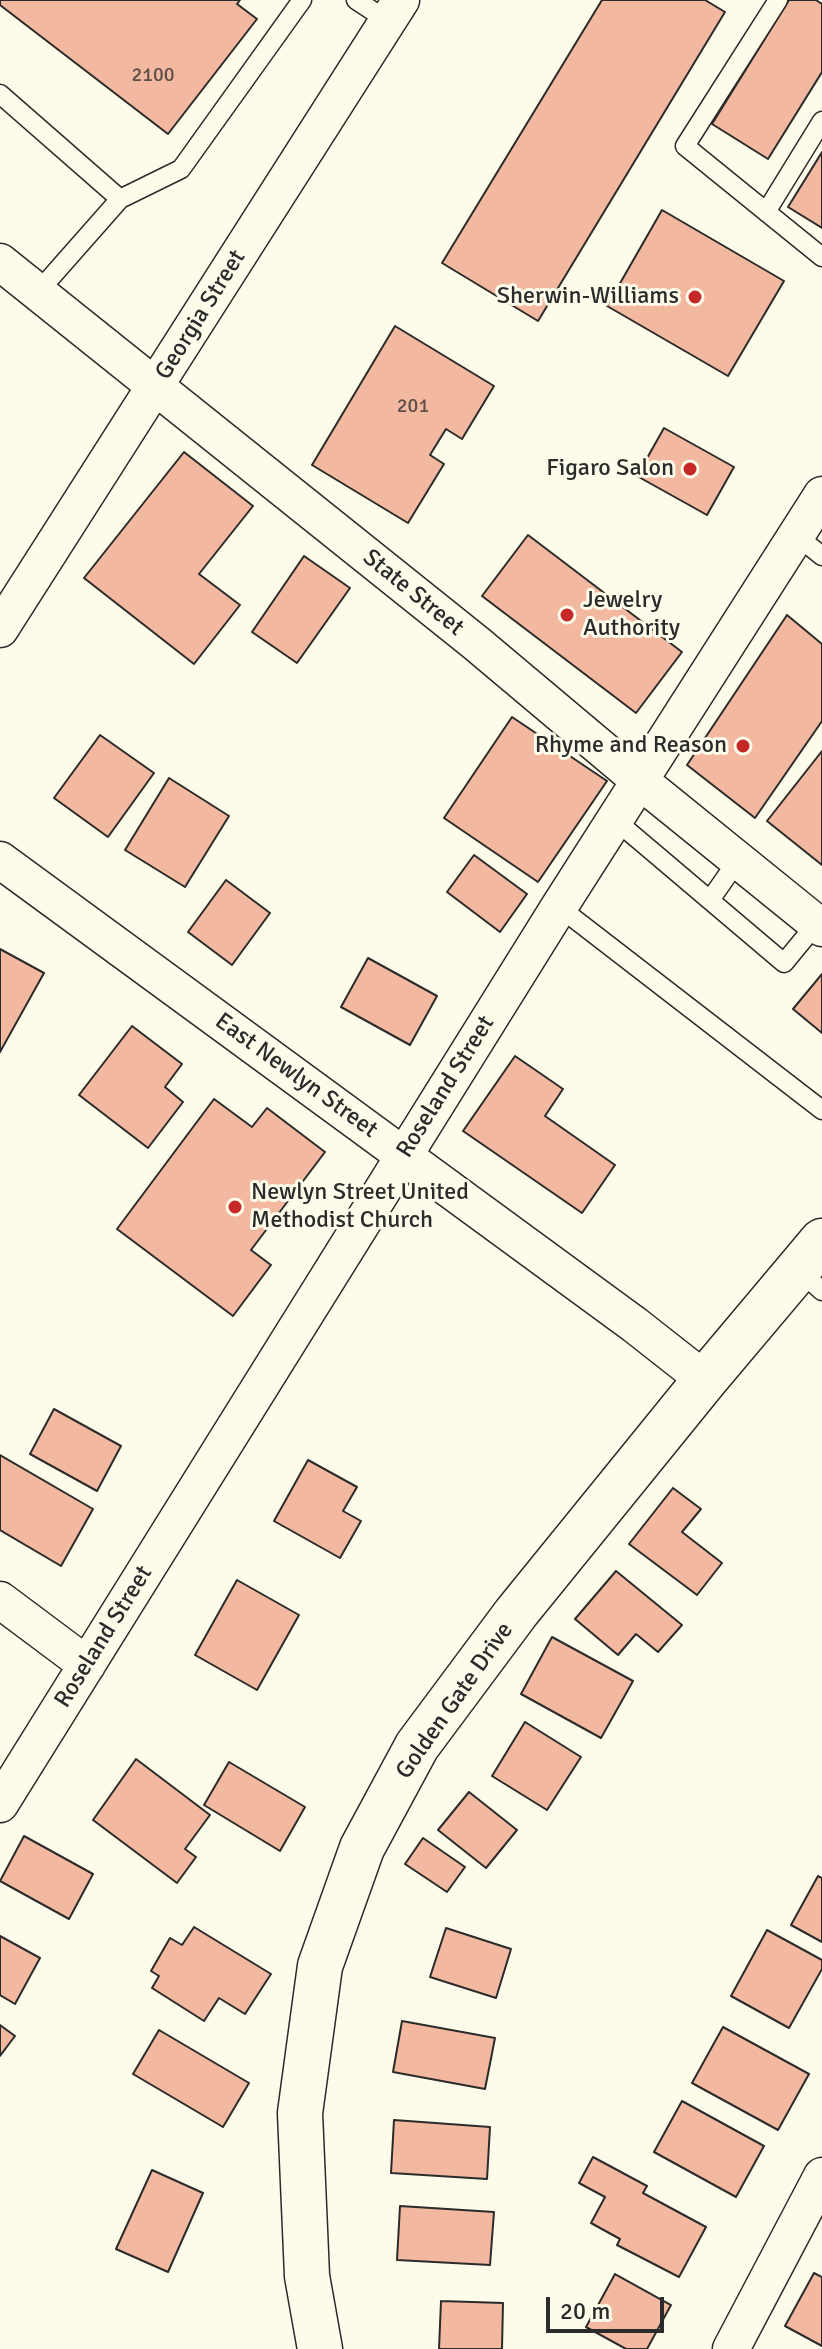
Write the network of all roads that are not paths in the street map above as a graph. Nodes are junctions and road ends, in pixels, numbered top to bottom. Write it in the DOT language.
graph roads {
  1 [pos="302,0"];
  2 [pos="356,0"];
  3 [pos="778,0"];
  4 [pos="394,10"];
  5 [pos="0,94"];
  6 [pos="822,121"];
  7 [pos="120,199"];
  8 [pos="766,212"];
  9 [pos="822,257"];
  10 [pos="0,262"];
  11 [pos="38,292"];
  12 [pos="156,386"];
  13 [pos="822,495"];
  14 [pos="809,546"];
  15 [pos="0,629"];
  16 [pos="639,780"];
  17 [pos="614,819"];
  18 [pos="0,860"];
  19 [pos="738,860"];
  20 [pos="710,900"];
  21 [pos="559,907"];
  22 [pos="819,926"];
  23 [pos="822,1110"];
  24 [pos="403,1154"];
  25 [pos="814,1267"];
  26 [pos="705,1380"];
  27 [pos="0,1600"];
  28 [pos="87,1665"];
  29 [pos="0,1804"];
  30 [pos="822,2176"];
  31 [pos="320,2349"];
  32 [pos="731,2349"];
  1 -- 7 [label="lane"];
  2 -- 4 [label="lane"];
  3 -- 8 [label="lane"];
  4 -- 12 [label="street, Georgia Street"];
  5 -- 7 [label="lane"];
  6 -- 8 [label="lane"];
  7 -- 11 [label="lane"];
  8 -- 9 [label="lane"];
  10 -- 11 [label="street, State Street"];
  11 -- 12 [label="street, State Street"];
  12 -- 15 [label="street, Georgia Street"];
  12 -- 16 [label="street, State Street"];
  13 -- 14 [label="street, Roseland Street"];
  14 -- 16 [label="street, Roseland Street"];
  16 -- 17 [label="street, Roseland Street"];
  16 -- 19 [label="street, State Street"];
  17 -- 20 [label="lane"];
  17 -- 21 [label="street, Roseland Street"];
  18 -- 24 [label="street, East Newlyn Street"];
  19 -- 20 [label="lane"];
  19 -- 22 [label="street, State Street"];
  20 -- 22 [label="lane"];
  21 -- 23 [label="lane"];
  21 -- 24 [label="street, Roseland Street"];
  24 -- 26 [label="street, East Newlyn Street"];
  24 -- 28 [label="street, Roseland Street"];
  25 -- 26 [label="street, Golden Gate Drive"];
  26 -- 31 [label="street, Golden Gate Drive"];
  27 -- 28 [label="street"];
  28 -- 29 [label="street, Roseland Street"];
  30 -- 32 [label="street"];
}
